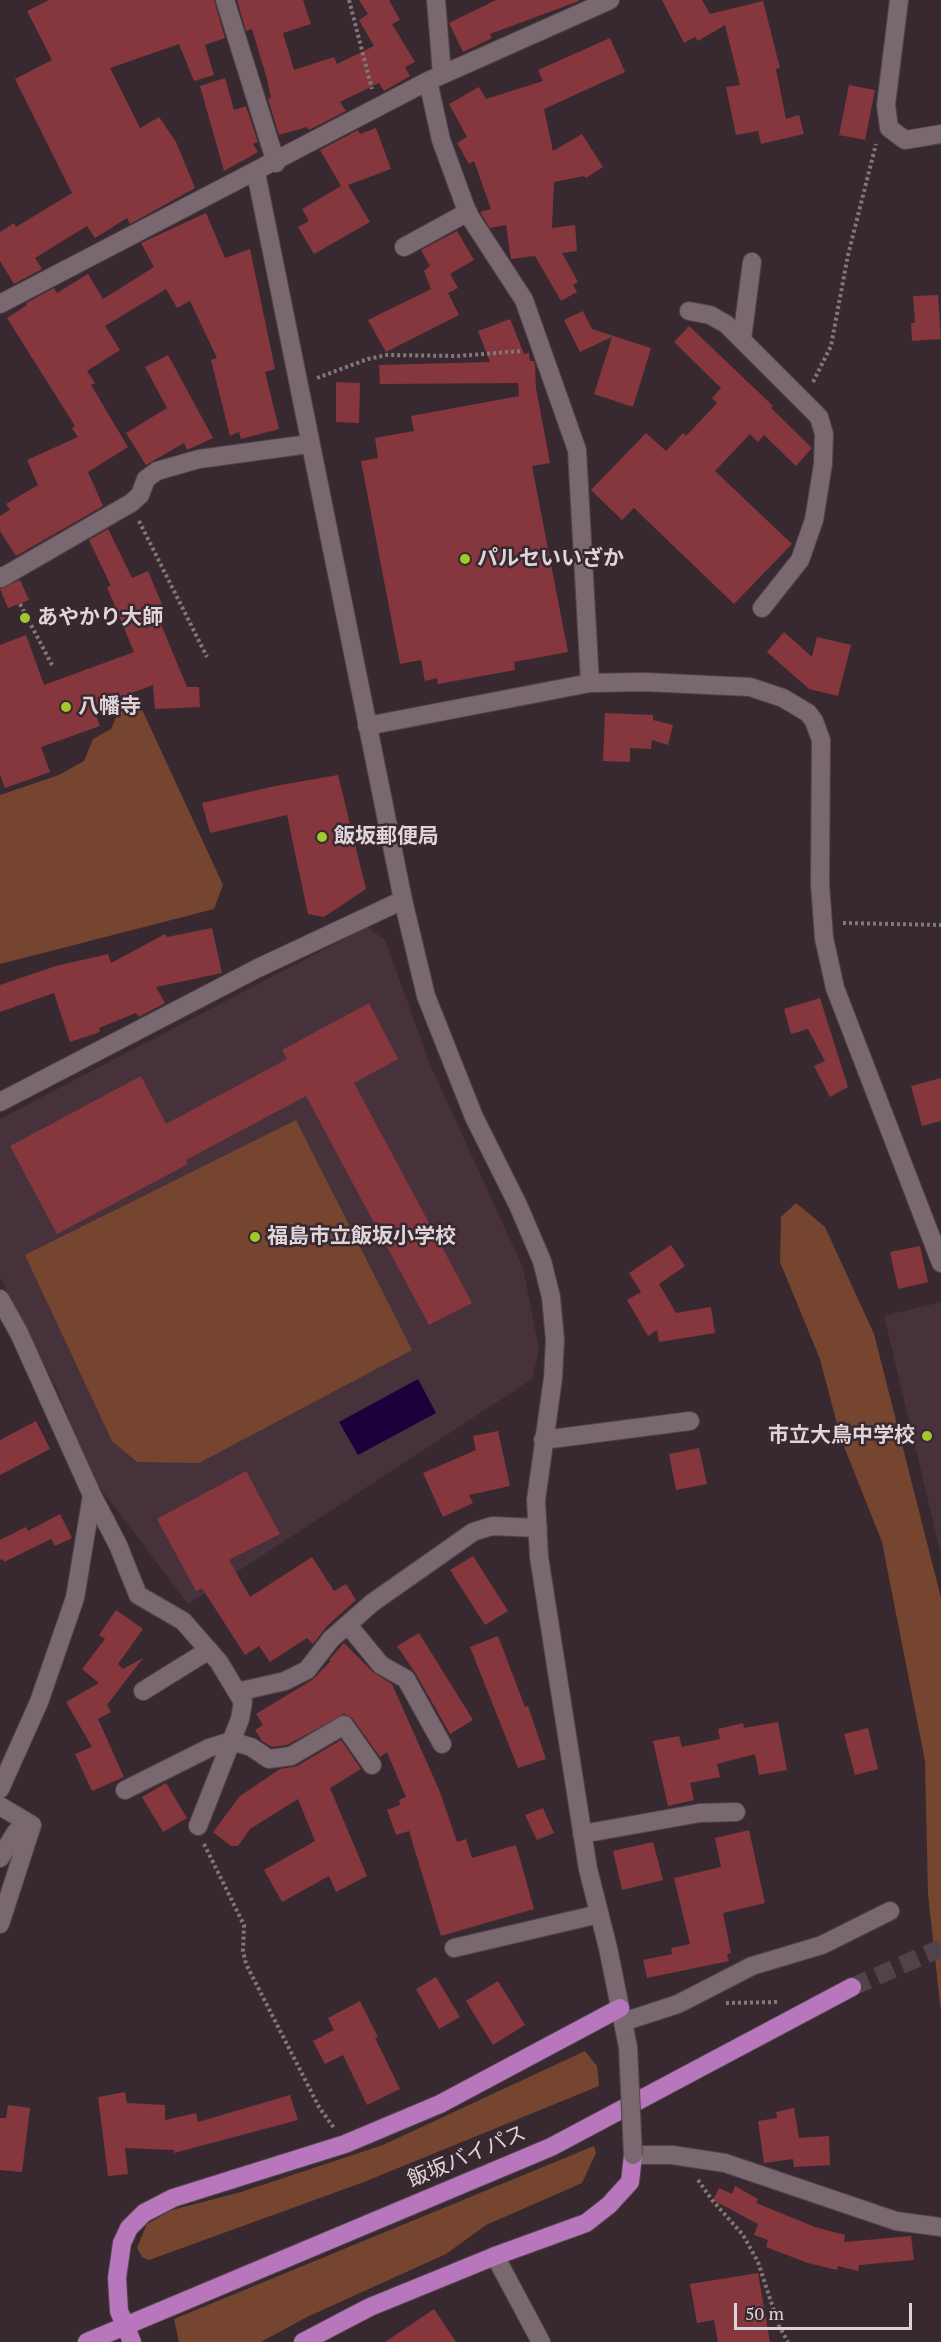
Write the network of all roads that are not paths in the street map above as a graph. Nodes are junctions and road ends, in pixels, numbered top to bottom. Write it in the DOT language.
graph roads {
  1 [pos="225,0"];
  2 [pos="436,0"];
  3 [pos="610,0"];
  4 [pos="899,0"];
  5 [pos="435,78"];
  6 [pos="941,134"];
  7 [pos="276,163"];
  8 [pos="255,173"];
  9 [pos="468,213"];
  10 [pos="404,247"];
  11 [pos="752,262"];
  12 [pos="0,304"];
  13 [pos="689,311"];
  14 [pos="742,339"];
  15 [pos="309,444"];
  16 [pos="0,576"];
  17 [pos="762,608"];
  18 [pos="590,683"];
  19 [pos="367,726"];
  20 [pos="403,900"];
  21 [pos="0,1102"];
  22 [pos="941,1263"];
  23 [pos="0,1299"];
  24 [pos="690,1421"];
  25 [pos="543,1440"];
  26 [pos="92,1495"];
  27 [pos="538,1527"];
  28 [pos="348,1625"];
  29 [pos="208,1650"];
  30 [pos="143,1691"];
  31 [pos="237,1692"];
  32 [pos="231,1741"];
  33 [pos="442,1744"];
  34 [pos="372,1765"];
  35 [pos="0,1789"];
  36 [pos="125,1790"];
  37 [pos="0,1806"];
  38 [pos="736,1812"];
  39 [pos="32,1825"];
  40 [pos="198,1826"];
  41 [pos="582,1834"];
  42 [pos="0,1858"];
  43 [pos="890,1911"];
  44 [pos="599,1914"];
  45 [pos="0,1924"];
  46 [pos="454,1948"];
  47 [pos="852,1987"];
  48 [pos="621,2015"];
  49 [pos="633,2155"];
  50 [pos="941,2227"];
  51 [pos="495,2256"];
  52 [pos="127,2334"];
  53 [pos="88,2341"];
  54 [pos="303,2342"];
  55 [pos="541,2342"];
  1 -- 7 [label="street"];
  2 -- 5 [label="street"];
  3 -- 5 [label="street"];
  4 -- 6 [label="street"];
  5 -- 7 [label="street"];
  5 -- 9 [label="street"];
  7 -- 8 [label="street"];
  8 -- 12 [label="street"];
  8 -- 15 [label="street"];
  9 -- 10 [label="street"];
  9 -- 18 [label="street"];
  11 -- 14 [label="street"];
  13 -- 14 [label="street"];
  14 -- 17 [label="street"];
  15 -- 16 [label="street"];
  15 -- 19 [label="street"];
  18 -- 19 [label="street"];
  18 -- 22 [label="street"];
  19 -- 20 [label="street"];
  20 -- 21 [label="street"];
  20 -- 25 [label="street"];
  23 -- 26 [label="street"];
  24 -- 25 [label="street"];
  25 -- 27 [label="street"];
  26 -- 29 [label="street"];
  26 -- 35 [label="street"];
  27 -- 28 [label="street"];
  27 -- 41 [label="street"];
  28 -- 31 [label="street"];
  28 -- 33 [label="street"];
  29 -- 30 [label="street"];
  29 -- 31 [label="street"];
  31 -- 32 [label="street"];
  32 -- 34 [label="street"];
  32 -- 36 [label="street"];
  32 -- 40 [label="street"];
  37 -- 39 [label="street"];
  38 -- 41 [label="street"];
  39 -- 42 [label="street"];
  39 -- 45 [label="street"];
  41 -- 44 [label="street"];
  43 -- 48 [label="street"];
  44 -- 46 [label="street"];
  44 -- 48 [label="street"];
  47 -- 52 [label="highway, 飯坂バイパス"];
  48 -- 49 [label="street, bridge"];
  48 -- 52 [label="highway"];
  49 -- 50 [label="street"];
  49 -- 51 [label="highway"];
  51 -- 54 [label="highway"];
  51 -- 55 [label="street"];
  52 -- 53 [label="highway, 飯坂バイパス"];
}
